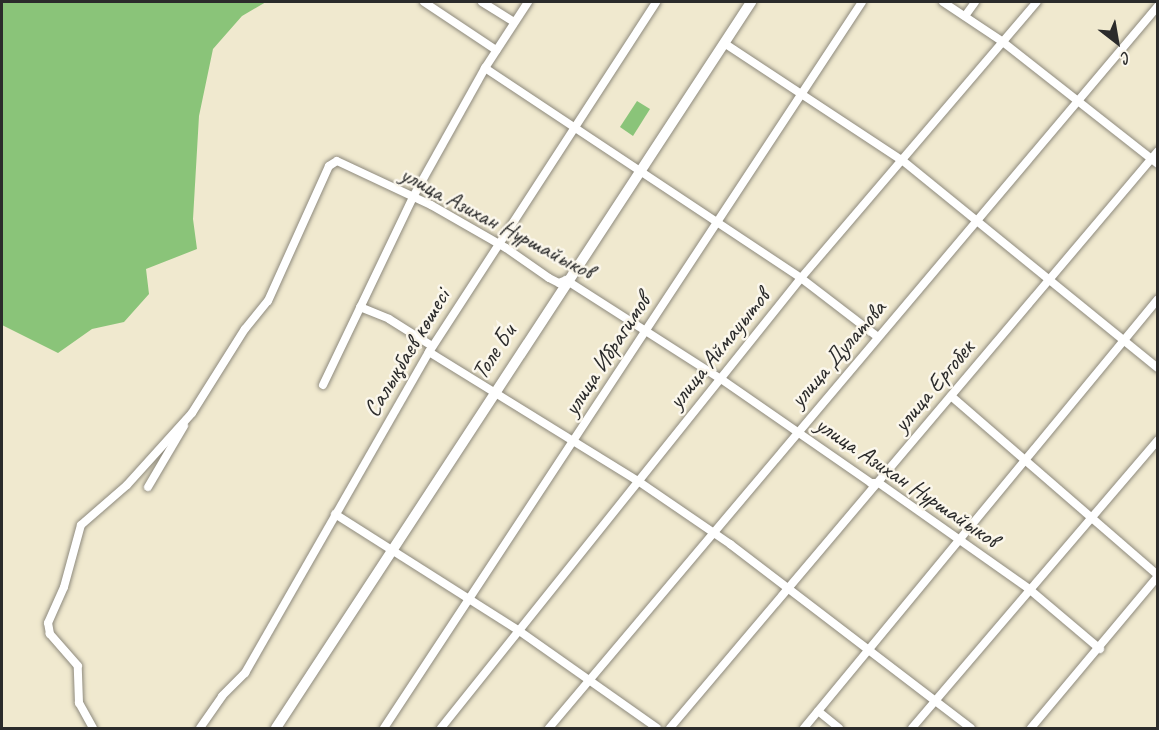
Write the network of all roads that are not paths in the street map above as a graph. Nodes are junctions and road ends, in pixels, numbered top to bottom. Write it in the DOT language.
graph roads {
  1 [pos="424,2"];
  2 [pos="482,2"];
  3 [pos="528,2"];
  4 [pos="751,2"];
  5 [pos="862,2"];
  6 [pos="943,2"];
  7 [pos="975,2"];
  8 [pos="1037,2"];
  9 [pos="651,3"];
  10 [pos="1158,6"];
  11 [pos="965,16"];
  12 [pos="514,22"];
  13 [pos="1003,42"];
  14 [pos="724,43"];
  15 [pos="496,50"];
  16 [pos="484,68"];
  17 [pos="802,94"];
  18 [pos="1078,99"];
  19 [pos="575,128"];
  20 [pos="1158,151"];
  21 [pos="903,161"];
  22 [pos="1154,162"];
  23 [pos="638,172"];
  24 [pos="413,197"];
  25 [pos="977,220"];
  26 [pos="718,223"];
  27 [pos="497,245"];
  28 [pos="801,278"];
  29 [pos="567,280"];
  30 [pos="1049,281"];
  31 [pos="1158,299"];
  32 [pos="360,307"];
  33 [pos="646,331"];
  34 [pos="878,337"];
  35 [pos="1124,340"];
  36 [pos="430,349"];
  37 [pos="1158,369"];
  38 [pos="721,379"];
  39 [pos="322,385"];
  40 [pos="492,392"];
  41 [pos="951,396"];
  42 [pos="192,413"];
  43 [pos="798,431"];
  44 [pos="1158,440"];
  45 [pos="573,442"];
  46 [pos="1026,459"];
  47 [pos="638,481"];
  48 [pos="879,483"];
  49 [pos="148,488"];
  50 [pos="335,514"];
  51 [pos="1094,517"];
  52 [pos="714,535"];
  53 [pos="960,541"];
  54 [pos="392,552"];
  55 [pos="1158,575"];
  56 [pos="792,588"];
  57 [pos="1029,589"];
  58 [pos="469,600"];
  59 [pos="518,630"];
  60 [pos="870,648"];
  61 [pos="1100,649"];
  62 [pos="589,681"];
  63 [pos="936,700"];
  64 [pos="818,711"];
  65 [pos="93,729"];
  66 [pos="200,729"];
  67 [pos="276,729"];
  68 [pos="384,729"];
  69 [pos="441,729"];
  70 [pos="549,729"];
  71 [pos="657,729"];
  72 [pos="670,729"];
  73 [pos="804,729"];
  74 [pos="839,729"];
  75 [pos="912,729"];
  76 [pos="971,729"];
  77 [pos="1031,729"];
  1 -- 15 [label="street"];
  2 -- 12 [label="street"];
  3 -- 12 [label="street"];
  4 -- 14 [label="main road, Толе Би"];
  5 -- 17 [label="street, улица Ибрагимов"];
  6 -- 11 [label="street"];
  7 -- 11 [label="street"];
  8 -- 13 [label="street, улица Аймауытов"];
  9 -- 19 [label="street, Салықбаев көшесі"];
  10 -- 18 [label="street, улица Дулатова"];
  11 -- 13 [label="street"];
  12 -- 15 [label="street"];
  13 -- 18 [label="street"];
  13 -- 21 [label="street, улица Аймауытов"];
  14 -- 17 [label="street"];
  14 -- 23 [label="main road, Толе Би"];
  15 -- 16 [label="street"];
  16 -- 19 [label="street"];
  16 -- 24 [label="street"];
  17 -- 21 [label="street"];
  17 -- 26 [label="street, улица Ибрагимов"];
  18 -- 22 [label="street"];
  18 -- 25 [label="street, улица Дулатова"];
  19 -- 23 [label="street"];
  19 -- 27 [label="street, Салықбаев көшесі"];
  20 -- 22 [label="street, улица Ергобек"];
  21 -- 25 [label="street"];
  21 -- 28 [label="street, улица Аймауытов"];
  22 -- 30 [label="street, улица Ергобек"];
  23 -- 26 [label="street"];
  23 -- 29 [label="main road, Толе Би"];
  24 -- 27 [label="street, улица Азихан Нуршайыков"];
  24 -- 32 [label="street"];
  24 -- 42 [label="street, улица Азихан Нуршайыков"];
  25 -- 30 [label="street"];
  25 -- 34 [label="street, улица Дулатова"];
  26 -- 28 [label="street"];
  26 -- 33 [label="street, улица Ибрагимов"];
  27 -- 29 [label="street, улица Азихан Нуршайыков"];
  27 -- 36 [label="street, Салықбаев көшесі"];
  28 -- 34 [label="street"];
  28 -- 38 [label="street, улица Аймауытов"];
  29 -- 33 [label="street, улица Азихан Нуршайыков"];
  29 -- 40 [label="main road, Толе Би"];
  30 -- 35 [label="street"];
  30 -- 41 [label="street, улица Ергобек"];
  31 -- 35 [label="street"];
  32 -- 36 [label="street"];
  32 -- 39 [label="street"];
  33 -- 38 [label="street, улица Азихан Нуршайыков"];
  33 -- 45 [label="street, улица Ибрагимов"];
  34 -- 43 [label="street, улица Дулатова"];
  35 -- 37 [label="street"];
  35 -- 46 [label="street"];
  36 -- 40 [label="street"];
  36 -- 50 [label="street, Салықбаев көшесі"];
  38 -- 43 [label="street, улица Азихан Нуршайыков"];
  38 -- 47 [label="street, улица Аймауытов"];
  40 -- 45 [label="street"];
  40 -- 54 [label="main road, Толе Би"];
  41 -- 46 [label="street"];
  41 -- 48 [label="street, улица Ергобек"];
  42 -- 49 [label="street"];
  42 -- 65 [label="street, улица Азихан Нуршайыков"];
  43 -- 48 [label="street, улица Азихан Нуршайыков"];
  43 -- 52 [label="street, улица Дулатова"];
  44 -- 51 [label="street"];
  45 -- 47 [label="street"];
  45 -- 58 [label="street, улица Ибрагимов"];
  46 -- 51 [label="street"];
  46 -- 53 [label="street"];
  47 -- 52 [label="street"];
  47 -- 59 [label="street, улица Аймауытов"];
  48 -- 53 [label="street, улица Азихан Нуршайыков"];
  48 -- 56 [label="street, улица Ергобек"];
  50 -- 54 [label="street"];
  50 -- 66 [label="street, Салықбаев көшесі"];
  51 -- 55 [label="street"];
  51 -- 57 [label="street"];
  52 -- 56 [label="street"];
  52 -- 62 [label="street, улица Дулатова"];
  53 -- 57 [label="street, улица Азихан Нуршайыков"];
  53 -- 60 [label="street"];
  54 -- 58 [label="street"];
  54 -- 67 [label="main road, Толе Би"];
  55 -- 61 [label="street"];
  56 -- 60 [label="street"];
  56 -- 72 [label="street, улица Ергобек"];
  57 -- 61 [label="street, улица Азихан Нуршайыков"];
  57 -- 63 [label="street"];
  58 -- 59 [label="street"];
  58 -- 68 [label="street, улица Ибрагимов"];
  59 -- 62 [label="street"];
  59 -- 69 [label="street, улица Аймауытов"];
  60 -- 63 [label="street"];
  60 -- 64 [label="street"];
  61 -- 77 [label="street"];
  62 -- 70 [label="street, улица Дулатова"];
  62 -- 71 [label="street"];
  63 -- 75 [label="street"];
  63 -- 76 [label="street"];
  64 -- 73 [label="street"];
  64 -- 74 [label="street"];
}
